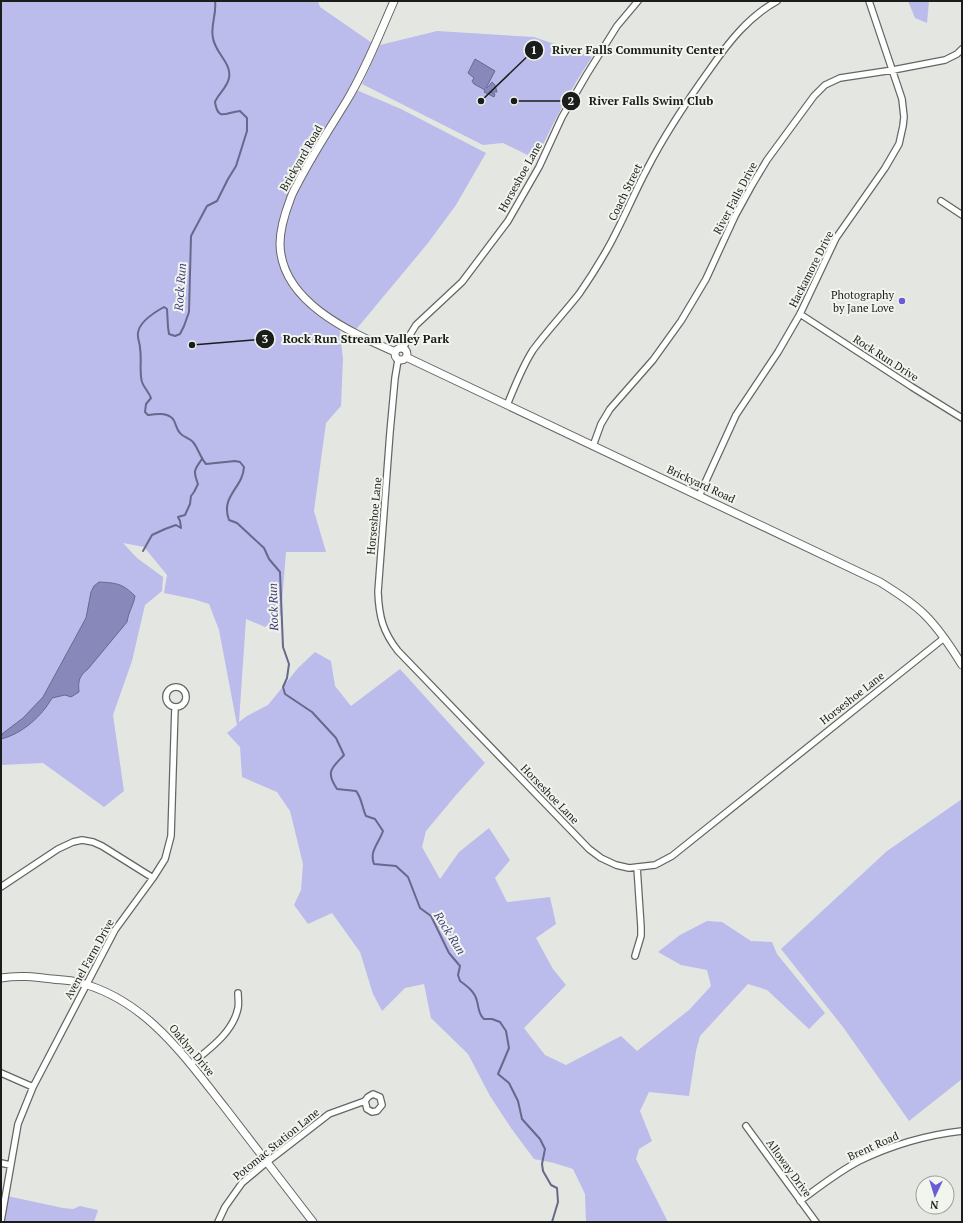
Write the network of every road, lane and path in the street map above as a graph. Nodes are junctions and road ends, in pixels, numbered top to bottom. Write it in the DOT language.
graph roads {
  1 [pos="394,1"];
  2 [pos="638,1"];
  3 [pos="777,1"];
  4 [pos="869,1"];
  5 [pos="962,49"];
  6 [pos="893,70"];
  7 [pos="941,201"];
  8 [pos="962,215"];
  9 [pos="800,314"];
  10 [pos="403,349"];
  11 [pos="395,352"];
  12 [pos="402,358"];
  13 [pos="507,405"];
  14 [pos="962,418"];
  15 [pos="593,446"];
  16 [pos="700,496"];
  17 [pos="944,638"];
  18 [pos="962,665"];
  19 [pos="175,707"];
  20 [pos="637,867"];
  21 [pos="153,878"];
  22 [pos="1,887"];
  23 [pos="635,956"];
  24 [pos="1,978"];
  25 [pos="86,985"];
  26 [pos="238,993"];
  27 [pos="191,1064"];
  28 [pos="1,1073"];
  29 [pos="33,1087"];
  30 [pos="365,1101"];
  31 [pos="746,1126"];
  32 [pos="962,1131"];
  33 [pos="266,1162"];
  34 [pos="1,1163"];
  35 [pos="10,1165"];
  36 [pos="800,1201"];
  37 [pos="1,1221"];
  38 [pos="218,1222"];
  39 [pos="314,1222"];
  40 [pos="816,1222"];
  1 -- 11 [label="street, Brickyard Road"];
  2 -- 10 [label="street, Horseshoe Lane"];
  3 -- 13 [label="street, Coach Street"];
  4 -- 6 [label="street, Hackamore Drive"];
  5 -- 6 [label="street, River Falls Drive"];
  6 -- 9 [label="street, Hackamore Drive"];
  6 -- 15 [label="street, River Falls Drive"];
  7 -- 8 [label="street"];
  9 -- 14 [label="street, Rock Run Drive"];
  9 -- 16 [label="street, Hackamore Drive"];
  10 -- 11 [label="street"];
  10 -- 12 [label="street"];
  11 -- 12 [label="street"];
  12 -- 13 [label="street, Brickyard Road"];
  12 -- 20 [label="street, Horseshoe Lane"];
  13 -- 15 [label="street, Brickyard Road"];
  15 -- 16 [label="street, Brickyard Road"];
  16 -- 17 [label="street, Brickyard Road"];
  17 -- 18 [label="street, Brickyard Road"];
  17 -- 20 [label="street, Horseshoe Lane"];
  19 -- 21 [label="street, Avenel Farm Drive"];
  20 -- 23 [label="street"];
  21 -- 22 [label="street"];
  21 -- 25 [label="street, Avenel Farm Drive"];
  24 -- 25 [label="street, Oaklyn Drive"];
  25 -- 27 [label="street, Oaklyn Drive"];
  25 -- 29 [label="street, Avenel Farm Drive"];
  26 -- 27 [label="street"];
  27 -- 33 [label="street, Oaklyn Drive"];
  28 -- 29 [label="street"];
  29 -- 35 [label="street, Avenel Farm Drive"];
  30 -- 33 [label="street, Potomac Station Lane"];
  31 -- 36 [label="street, Alloway Drive"];
  32 -- 36 [label="street, Brent Road"];
  33 -- 38 [label="street, Potomac Station Lane"];
  33 -- 39 [label="street, Oaklyn Drive"];
  34 -- 35 [label="street"];
  35 -- 37 [label="street, Avenel Farm Drive"];
  36 -- 40 [label="street, Alloway Drive"];
}
